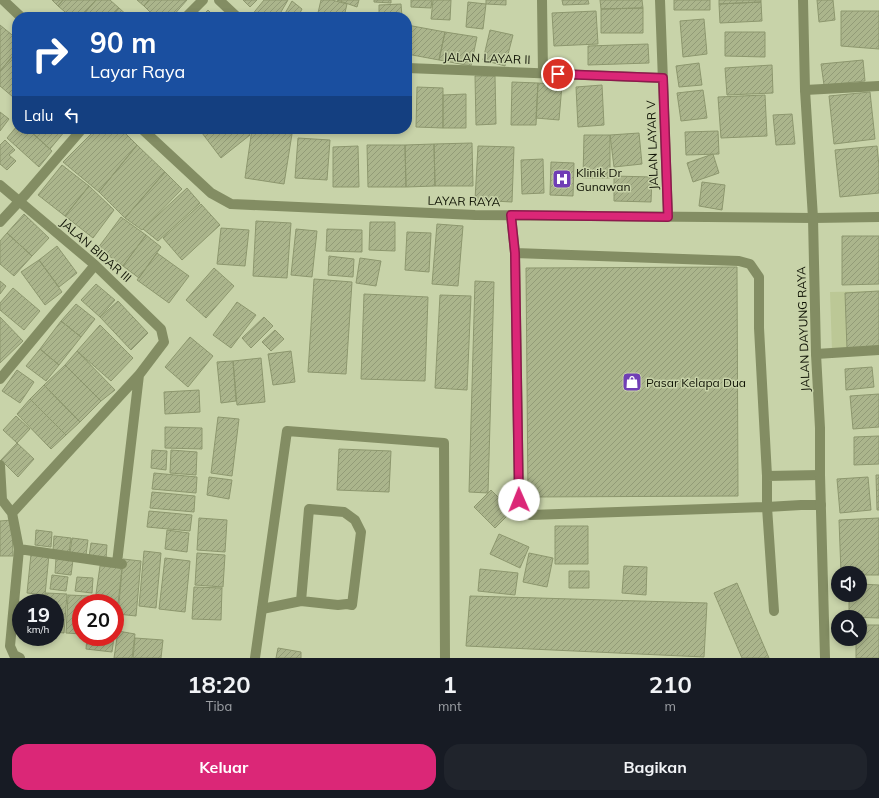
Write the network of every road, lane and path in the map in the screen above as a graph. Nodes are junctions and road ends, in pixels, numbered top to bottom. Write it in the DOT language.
graph roads {
  1 [pos="2,0"];
  2 [pos="203,0"];
  3 [pos="219,0"];
  4 [pos="542,0"];
  5 [pos="660,0"];
  6 [pos="803,0"];
  7 [pos="15,12"];
  8 [pos="191,12"];
  9 [pos="232,12"];
  10 [pos="412,68"];
  11 [pos="543,73"];
  12 [pos="663,78"];
  13 [pos="879,86"];
  14 [pos="806,90"];
  15 [pos="78,134"];
  16 [pos="147,134"];
  17 [pos="0,185"];
  18 [pos="19,202"];
  19 [pos="511,215"];
  20 [pos="668,217"];
  21 [pos="879,217"];
  22 [pos="813,218"];
  23 [pos="0,222"];
  24 [pos="515,253"];
  25 [pos="95,265"];
  26 [pos="879,350"];
  27 [pos="816,354"];
  28 [pos="139,375"];
  29 [pos="0,379"];
  30 [pos="0,465"];
  31 [pos="820,475"];
  32 [pos="767,476"];
  33 [pos="821,505"];
  34 [pos="767,507"];
  35 [pos="12,513"];
  36 [pos="19,549"];
  37 [pos="301,601"];
  38 [pos="262,608"];
  39 [pos="774,611"];
  40 [pos="20,658"];
  41 [pos="255,658"];
  42 [pos="445,658"];
  43 [pos="825,658"];
  1 -- 7 [label="street"];
  2 -- 8 [label="street"];
  3 -- 9 [label="street"];
  4 -- 11 [label="street"];
  5 -- 12 [label="street, JALAN LAYAR V"];
  6 -- 14 [label="street, JALAN DAYUNG RAYA"];
  10 -- 11 [label="street, JALAN LAYAR II"];
  11 -- 12 [label="street, JALAN LAYAR II"];
  12 -- 20 [label="street, JALAN LAYAR V"];
  13 -- 14 [label="street"];
  14 -- 22 [label="street, JALAN DAYUNG RAYA"];
  15 -- 18 [label="street"];
  16 -- 19 [label="street, LAYAR RAYA"];
  17 -- 18 [label="street, JALAN BIDAR III"];
  18 -- 23 [label="street"];
  18 -- 25 [label="street, JALAN BIDAR III"];
  19 -- 20 [label="street, LAYAR RAYA"];
  19 -- 24 [label="street"];
  20 -- 22 [label="street, LAYAR RAYA"];
  21 -- 22 [label="street, LAYAR RAYA"];
  22 -- 27 [label="street, JALAN DAYUNG RAYA"];
  24 -- 32 [label="street"];
  24 -- 34 [label="street"];
  25 -- 28 [label="street, JALAN BIDAR III"];
  25 -- 29 [label="street"];
  26 -- 27 [label="street"];
  27 -- 31 [label="street, JALAN DAYUNG RAYA"];
  28 -- 35 [label="street"];
  28 -- 36 [label="street"];
  30 -- 35 [label="street"];
  31 -- 32 [label="street"];
  31 -- 33 [label="street, JALAN DAYUNG RAYA"];
  32 -- 34 [label="street"];
  33 -- 34 [label="street"];
  33 -- 43 [label="street, JALAN DAYUNG RAYA"];
  34 -- 39 [label="street"];
  35 -- 36 [label="street"];
  36 -- 40 [label="street"];
  37 -- 37 [label="street"];
  37 -- 38 [label="street"];
  38 -- 41 [label="street"];
  38 -- 42 [label="street"];
}
